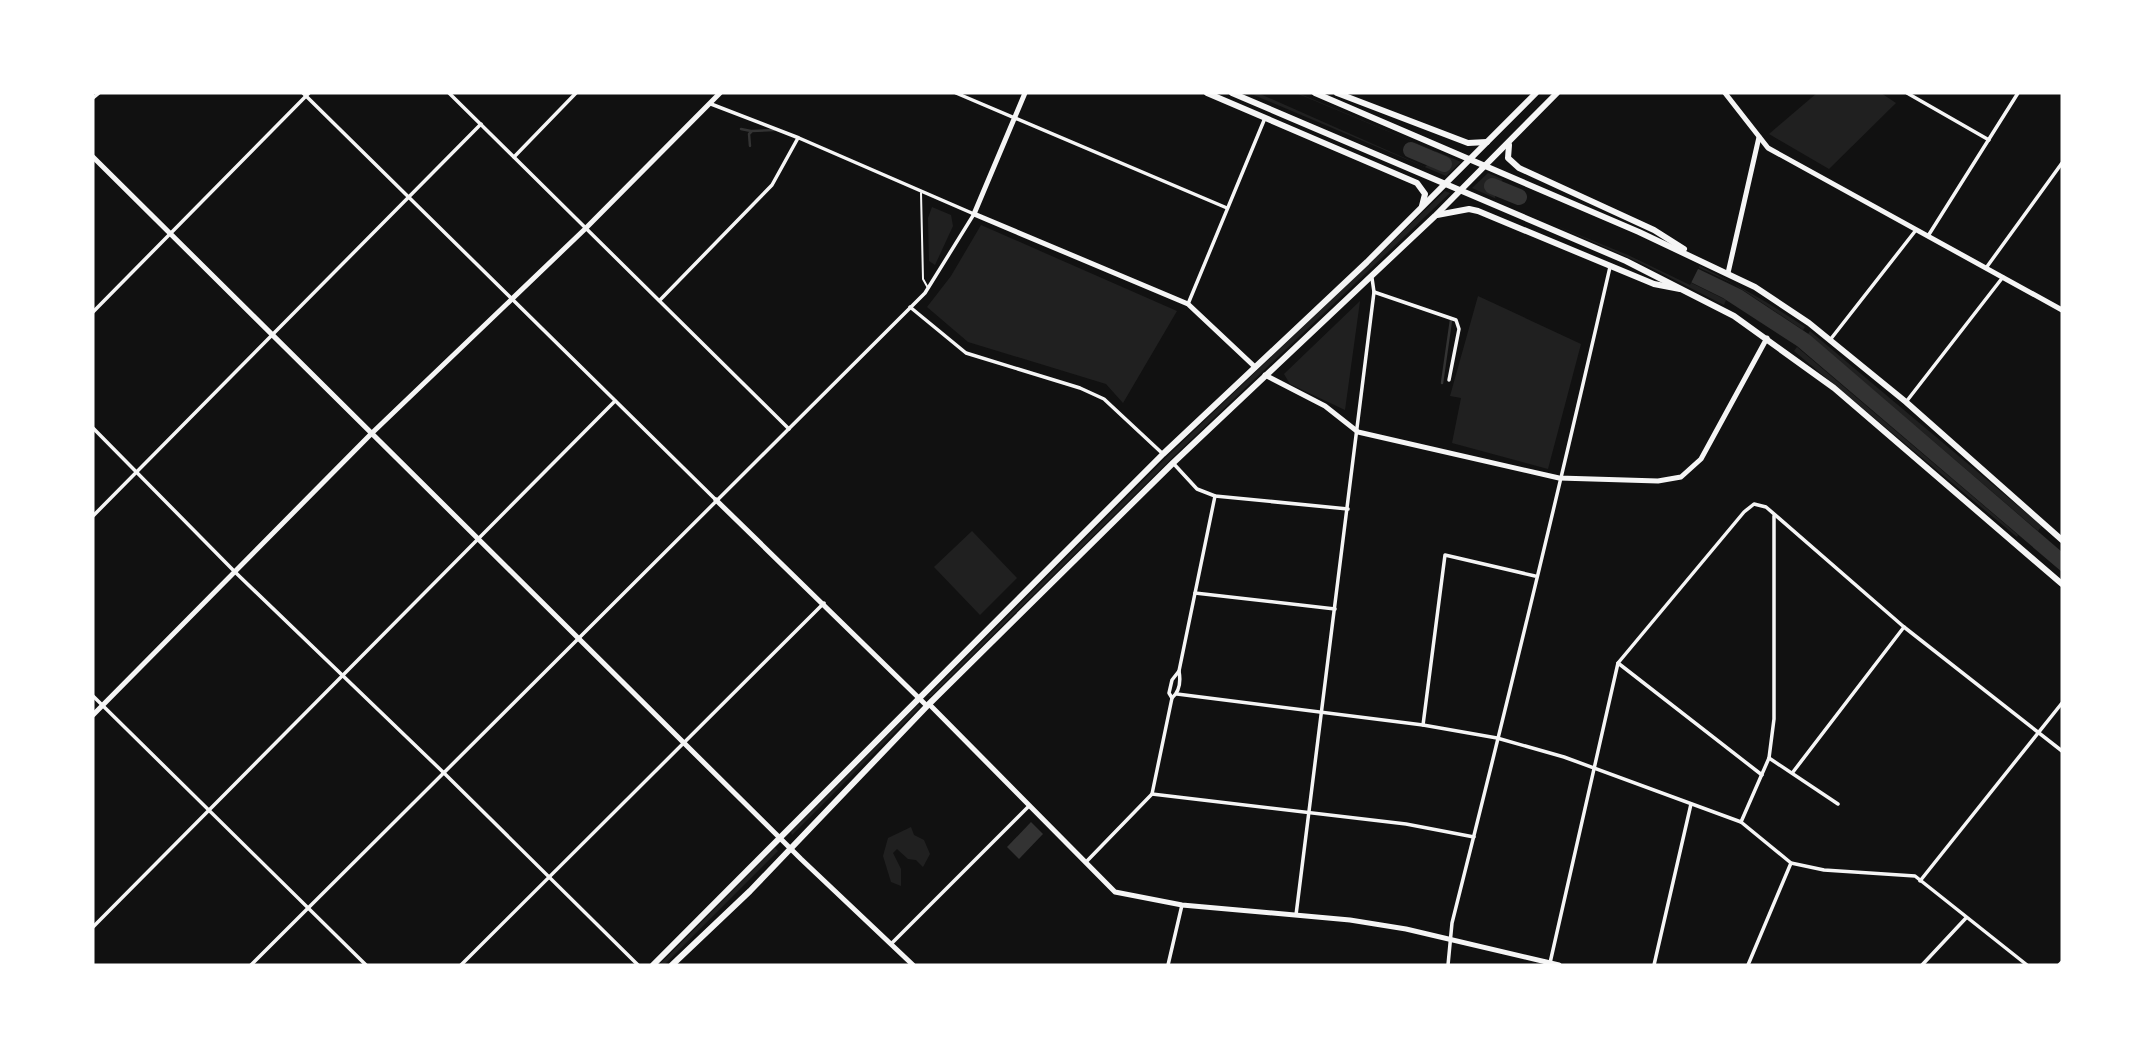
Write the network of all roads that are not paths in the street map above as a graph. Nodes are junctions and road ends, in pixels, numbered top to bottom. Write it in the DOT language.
graph roads {
  1 [pos="99,93"];
  2 [pos="449,93"];
  3 [pos="576,93"];
  4 [pos="720,93"];
  5 [pos="956,93"];
  6 [pos="1025,93"];
  7 [pos="1207,93"];
  8 [pos="1232,93"];
  9 [pos="1315,93"];
  10 [pos="1337,93"];
  11 [pos="1536,93"];
  12 [pos="1556,93"];
  13 [pos="1725,93"];
  14 [pos="1908,93"];
  15 [pos="2018,93"];
  16 [pos="306,94"];
  17 [pos="93,98"];
  18 [pos="711,104"];
  19 [pos="1015,117"];
  20 [pos="1265,118"];
  21 [pos="481,124"];
  22 [pos="1494,137"];
  23 [pos="1759,137"];
  24 [pos="799,138"];
  25 [pos="1513,138"];
  26 [pos="1989,140"];
  27 [pos="93,157"];
  28 [pos="514,157"];
  29 [pos="2062,163"];
  30 [pos="921,191"];
  31 [pos="408,197"];
  32 [pos="1227,208"];
  33 [pos="1419,210"];
  34 [pos="974,215"];
  35 [pos="1435,215"];
  36 [pos="585,229"];
  37 [pos="1916,230"];
  38 [pos="169,236"];
  39 [pos="1928,236"];
  40 [pos="1696,259"];
  41 [pos="1610,267"];
  42 [pos="1986,268"];
  43 [pos="1728,273"];
  44 [pos="1371,275"];
  45 [pos="2003,277"];
  46 [pos="928,289"];
  47 [pos="1683,289"];
  48 [pos="1374,292"];
  49 [pos="512,297"];
  50 [pos="660,300"];
  51 [pos="1188,304"];
  52 [pos="910,307"];
  53 [pos="2062,310"];
  54 [pos="93,312"];
  55 [pos="272,336"];
  56 [pos="1768,338"];
  57 [pos="1830,340"];
  58 [pos="1255,367"];
  59 [pos="1265,375"];
  60 [pos="1449,380"];
  61 [pos="615,401"];
  62 [pos="1906,402"];
  63 [pos="93,428"];
  64 [pos="789,429"];
  65 [pos="1358,432"];
  66 [pos="371,434"];
  67 [pos="1163,454"];
  68 [pos="1173,463"];
  69 [pos="136,473"];
  70 [pos="1559,478"];
  71 [pos="1215,496"];
  72 [pos="716,500"];
  73 [pos="1348,509"];
  74 [pos="1774,514"];
  75 [pos="93,516"];
  76 [pos="480,538"];
  77 [pos="2062,540"];
  78 [pos="235,572"];
  79 [pos="1535,576"];
  80 [pos="2062,584"];
  81 [pos="1195,593"];
  82 [pos="824,603"];
  83 [pos="1335,609"];
  84 [pos="1904,627"];
  85 [pos="579,641"];
  86 [pos="1618,663"];
  87 [pos="1178,671"];
  88 [pos="341,676"];
  89 [pos="1177,694"];
  90 [pos="93,696"];
  91 [pos="918,697"];
  92 [pos="1172,698"];
  93 [pos="2062,703"];
  94 [pos="929,704"];
  95 [pos="102,705"];
  96 [pos="1322,712"];
  97 [pos="93,715"];
  98 [pos="1423,725"];
  99 [pos="2039,732"];
  100 [pos="1497,738"];
  101 [pos="686,742"];
  102 [pos="2062,751"];
  103 [pos="1769,758"];
  104 [pos="1596,769"];
  105 [pos="1793,772"];
  106 [pos="445,774"];
  107 [pos="1762,775"];
  108 [pos="1152,794"];
  109 [pos="1691,804"];
  110 [pos="1838,804"];
  111 [pos="1029,806"];
  112 [pos="208,811"];
  113 [pos="1309,813"];
  114 [pos="1741,822"];
  115 [pos="780,837"];
  116 [pos="1474,837"];
  117 [pos="788,846"];
  118 [pos="1791,863"];
  119 [pos="1084,864"];
  120 [pos="549,879"];
  121 [pos="1920,881"];
  122 [pos="1182,905"];
  123 [pos="308,908"];
  124 [pos="1296,915"];
  125 [pos="1966,918"];
  126 [pos="93,928"];
  127 [pos="1451,938"];
  128 [pos="891,944"];
  129 [pos="1550,963"];
  130 [pos="251,965"];
  131 [pos="366,965"];
  132 [pos="461,965"];
  133 [pos="638,965"];
  134 [pos="653,965"];
  135 [pos="672,965"];
  136 [pos="913,965"];
  137 [pos="1168,965"];
  138 [pos="1448,965"];
  139 [pos="1559,965"];
  140 [pos="1654,965"];
  141 [pos="1748,965"];
  142 [pos="1922,965"];
  143 [pos="2027,965"];
  1 -- 17 [label="street"];
  2 -- 21 [label="street"];
  3 -- 28 [label="street"];
  4 -- 18 [label="street"];
  5 -- 19 [label="street"];
  6 -- 19 [label="street"];
  7 -- 20 [label="highway"];
  8 -- 47 [label="highway"];
  9 -- 40 [label="highway"];
  10 -- 22 [label="highway"];
  11 -- 22 [label="highway"];
  12 -- 25 [label="highway"];
  13 -- 23 [label="street"];
  14 -- 26 [label="street"];
  15 -- 26 [label="street"];
  16 -- 31 [label="street"];
  16 -- 38 [label="street"];
  18 -- 24 [label="street"];
  18 -- 36 [label="street"];
  19 -- 32 [label="street"];
  19 -- 34 [label="street"];
  20 -- 32 [label="street"];
  20 -- 33 [label="highway"];
  21 -- 28 [label="street"];
  21 -- 31 [label="street"];
  22 -- 33 [label="highway"];
  23 -- 37 [label="street"];
  23 -- 43 [label="street"];
  24 -- 30 [label="street"];
  24 -- 50 [label="street"];
  25 -- 35 [label="highway"];
  25 -- 40 [label="highway"];
  26 -- 39 [label="street"];
  27 -- 38 [label="street"];
  28 -- 36 [label="street"];
  29 -- 42 [label="street"];
  30 -- 34 [label="street"];
  30 -- 46 [label="lane"];
  31 -- 49 [label="street"];
  31 -- 55 [label="street"];
  32 -- 51 [label="street"];
  33 -- 58 [label="highway"];
  34 -- 46 [label="street"];
  34 -- 51 [label="street"];
  35 -- 41 [label="highway"];
  35 -- 44 [label="highway"];
  36 -- 49 [label="street"];
  36 -- 50 [label="street"];
  37 -- 39 [label="street"];
  37 -- 57 [label="street"];
  38 -- 54 [label="street"];
  38 -- 55 [label="street"];
  39 -- 42 [label="street"];
  40 -- 43 [label="highway"];
  41 -- 47 [label="highway"];
  41 -- 70 [label="street"];
  42 -- 45 [label="street"];
  43 -- 57 [label="highway"];
  44 -- 48 [label="street"];
  44 -- 59 [label="highway"];
  45 -- 53 [label="street"];
  45 -- 62 [label="street"];
  46 -- 52 [label="street"];
  47 -- 56 [label="highway"];
  48 -- 60 [label="street"];
  48 -- 65 [label="street"];
  49 -- 61 [label="street"];
  49 -- 66 [label="street"];
  50 -- 64 [label="street"];
  51 -- 58 [label="street"];
  52 -- 64 [label="street"];
  52 -- 67 [label="street"];
  55 -- 66 [label="street"];
  55 -- 69 [label="street"];
  56 -- 70 [label="street"];
  56 -- 80 [label="highway"];
  57 -- 62 [label="highway"];
  58 -- 67 [label="highway"];
  59 -- 65 [label="street"];
  59 -- 68 [label="highway"];
  61 -- 72 [label="street"];
  61 -- 76 [label="street"];
  62 -- 77 [label="highway"];
  63 -- 69 [label="street"];
  64 -- 72 [label="street"];
  65 -- 70 [label="street"];
  65 -- 73 [label="street"];
  66 -- 76 [label="street"];
  66 -- 78 [label="street"];
  67 -- 91 [label="highway"];
  68 -- 71 [label="street"];
  68 -- 94 [label="highway"];
  69 -- 75 [label="street"];
  69 -- 78 [label="street"];
  70 -- 79 [label="street"];
  71 -- 73 [label="street"];
  71 -- 81 [label="street"];
  72 -- 82 [label="street"];
  72 -- 85 [label="street"];
  73 -- 83 [label="street"];
  74 -- 84 [label="street"];
  74 -- 86 [label="street"];
  74 -- 103 [label="street"];
  76 -- 85 [label="street"];
  76 -- 88 [label="street"];
  78 -- 88 [label="street"];
  78 -- 95 [label="street"];
  79 -- 98 [label="street"];
  79 -- 100 [label="street"];
  81 -- 83 [label="street"];
  81 -- 87 [label="street"];
  82 -- 91 [label="street"];
  82 -- 101 [label="street"];
  83 -- 96 [label="street"];
  84 -- 99 [label="street"];
  84 -- 105 [label="street"];
  85 -- 101 [label="street"];
  85 -- 106 [label="street"];
  86 -- 104 [label="street"];
  86 -- 107 [label="street"];
  87 -- 89 [label="street"];
  87 -- 92 [label="street"];
  88 -- 106 [label="street"];
  88 -- 112 [label="street"];
  89 -- 92 [label="street"];
  89 -- 96 [label="street"];
  90 -- 95 [label="street"];
  91 -- 94 [label="street"];
  91 -- 115 [label="highway"];
  92 -- 108 [label="street"];
  93 -- 99 [label="street"];
  94 -- 111 [label="street"];
  94 -- 117 [label="highway"];
  95 -- 97 [label="street"];
  95 -- 112 [label="street"];
  96 -- 98 [label="street"];
  96 -- 113 [label="street"];
  98 -- 100 [label="street"];
  99 -- 102 [label="street"];
  99 -- 121 [label="street"];
  100 -- 104 [label="street"];
  100 -- 116 [label="street"];
  101 -- 115 [label="street"];
  101 -- 120 [label="street"];
  103 -- 105 [label="street"];
  103 -- 107 [label="street"];
  104 -- 109 [label="street"];
  104 -- 129 [label="street"];
  105 -- 110 [label="street"];
  106 -- 120 [label="street"];
  106 -- 123 [label="street"];
  107 -- 114 [label="street"];
  108 -- 113 [label="street"];
  108 -- 119 [label="street"];
  109 -- 114 [label="street"];
  109 -- 140 [label="street"];
  111 -- 119 [label="street"];
  111 -- 128 [label="street"];
  112 -- 123 [label="street"];
  112 -- 126 [label="street"];
  113 -- 116 [label="street"];
  113 -- 124 [label="street"];
  114 -- 118 [label="street"];
  115 -- 117 [label="street"];
  115 -- 134 [label="highway"];
  116 -- 127 [label="street"];
  117 -- 128 [label="street"];
  117 -- 135 [label="highway"];
  118 -- 121 [label="street"];
  118 -- 141 [label="street"];
  119 -- 122 [label="street"];
  120 -- 132 [label="street"];
  120 -- 133 [label="street"];
  121 -- 125 [label="street"];
  122 -- 124 [label="street"];
  122 -- 137 [label="street"];
  123 -- 130 [label="street"];
  123 -- 131 [label="street"];
  124 -- 127 [label="street"];
  125 -- 142 [label="street"];
  125 -- 143 [label="street"];
  127 -- 129 [label="street"];
  127 -- 138 [label="street"];
  128 -- 136 [label="street"];
  129 -- 139 [label="street"];
}
